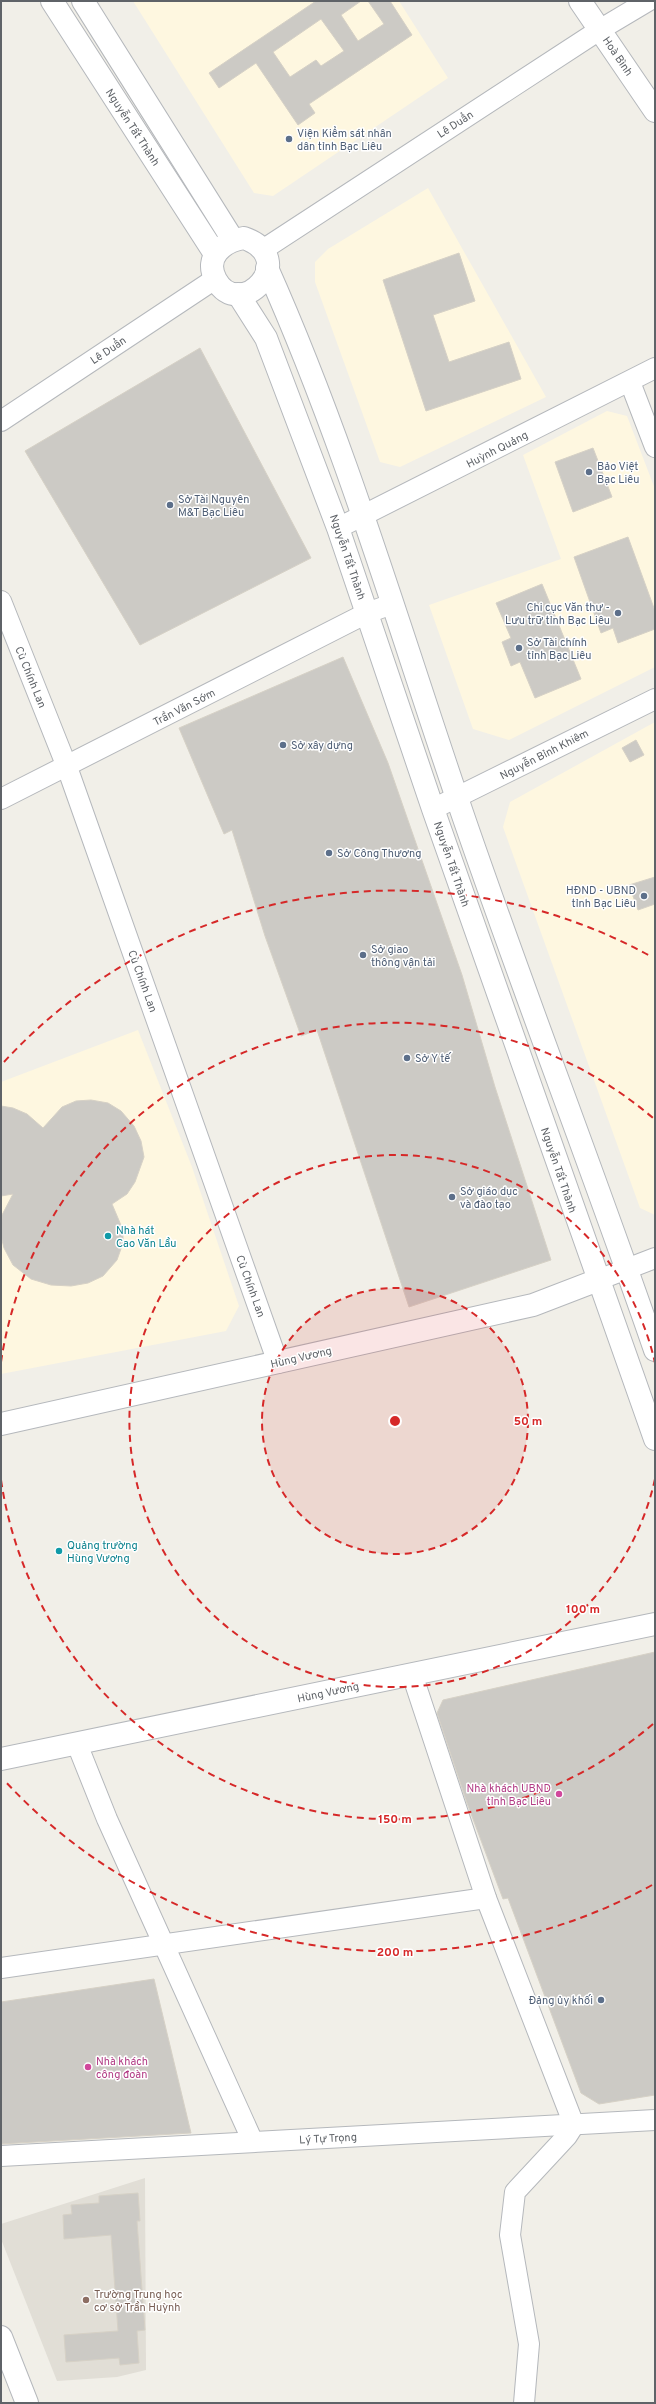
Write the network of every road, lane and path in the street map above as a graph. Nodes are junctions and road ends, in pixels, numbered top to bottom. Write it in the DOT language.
graph roads {
  1 [pos="52,1"];
  2 [pos="83,1"];
  3 [pos="580,1"];
  4 [pos="648,1"];
  5 [pos="601,30"];
  6 [pos="655,111"];
  7 [pos="233,240"];
  8 [pos="215,254"];
  9 [pos="265,258"];
  10 [pos="215,279"];
  11 [pos="238,294"];
  12 [pos="655,368"];
  13 [pos="630,382"];
  14 [pos="1,421"];
  15 [pos="655,447"];
  16 [pos="362,516"];
  17 [pos="338,528"];
  18 [pos="1,601"];
  19 [pos="392,604"];
  20 [pos="367,613"];
  21 [pos="655,699"];
  22 [pos="67,767"];
  23 [pos="457,798"];
  24 [pos="1,799"];
  25 [pos="433,810"];
  26 [pos="546,1044"];
  27 [pos="518,1054"];
  28 [pos="655,1258"];
  29 [pos="627,1268"];
  30 [pos="598,1280"];
  31 [pos="655,1350"];
  32 [pos="278,1363"];
  33 [pos="1,1424"];
  34 [pos="655,1439"];
  35 [pos="655,1624"];
  36 [pos="412,1674"];
  37 [pos="77,1744"];
  38 [pos="1,1760"];
  39 [pos="486,1898"];
  40 [pos="164,1943"];
  41 [pos="1,1968"];
  42 [pos="655,2120"];
  43 [pos="574,2125"];
  44 [pos="253,2142"];
  45 [pos="1,2156"];
  46 [pos="1,2337"];
  47 [pos="27,2403"];
  48 [pos="524,2403"];
  1 -- 8 [label="street, Nguyễn Tất Thành"];
  2 -- 7 [label="street"];
  3 -- 5 [label="street, Hoà Bình"];
  4 -- 5 [label="street, Lê Duẩn"];
  5 -- 6 [label="street, Hoà Bình"];
  5 -- 9 [label="street, Lê Duẩn"];
  7 -- 8 [label="street"];
  7 -- 9 [label="street"];
  8 -- 10 [label="street"];
  9 -- 11 [label="street"];
  9 -- 16 [label="street"];
  10 -- 11 [label="street"];
  10 -- 14 [label="street, Lê Duẩn"];
  11 -- 17 [label="street, Nguyễn Tất Thành"];
  12 -- 13 [label="street, Huỳnh Quảng"];
  13 -- 15 [label="street"];
  13 -- 16 [label="street, Huỳnh Quảng"];
  16 -- 17 [label="street, Huỳnh Quảng"];
  16 -- 19 [label="street"];
  17 -- 20 [label="street, Nguyễn Tất Thành"];
  18 -- 22 [label="street, Cù Chính Lan"];
  19 -- 20 [label="street, Trần Văn Sớm"];
  19 -- 23 [label="street"];
  20 -- 22 [label="street, Trần Văn Sớm"];
  20 -- 25 [label="street, Nguyễn Tất Thành"];
  21 -- 23 [label="street, Nguyễn Bỉnh Khiêm"];
  22 -- 24 [label="street, Trần Văn Sớm"];
  22 -- 32 [label="street, Cù Chính Lan"];
  23 -- 25 [label="street, Nguyễn Bỉnh Khiêm"];
  23 -- 26 [label="street"];
  25 -- 27 [label="street, Nguyễn Tất Thành"];
  26 -- 27 [label="street"];
  26 -- 29 [label="street"];
  27 -- 30 [label="street, Nguyễn Tất Thành"];
  28 -- 29 [label="street"];
  29 -- 30 [label="street"];
  29 -- 31 [label="street"];
  30 -- 32 [label="street, Hùng Vương"];
  30 -- 34 [label="street, Nguyễn Tất Thành"];
  32 -- 33 [label="street, Hùng Vương"];
  35 -- 36 [label="street, Hùng Vương"];
  36 -- 37 [label="street, Hùng Vương"];
  36 -- 39 [label="street"];
  37 -- 38 [label="street, Hùng Vương"];
  37 -- 40 [label="street"];
  39 -- 40 [label="street"];
  39 -- 43 [label="street"];
  40 -- 41 [label="street"];
  40 -- 44 [label="street"];
  42 -- 43 [label="street, Lý Tự Trọng"];
  43 -- 44 [label="street, Lý Tự Trọng"];
  43 -- 48 [label="street"];
  44 -- 45 [label="street, Lý Tự Trọng"];
  46 -- 47 [label="street"];
}
